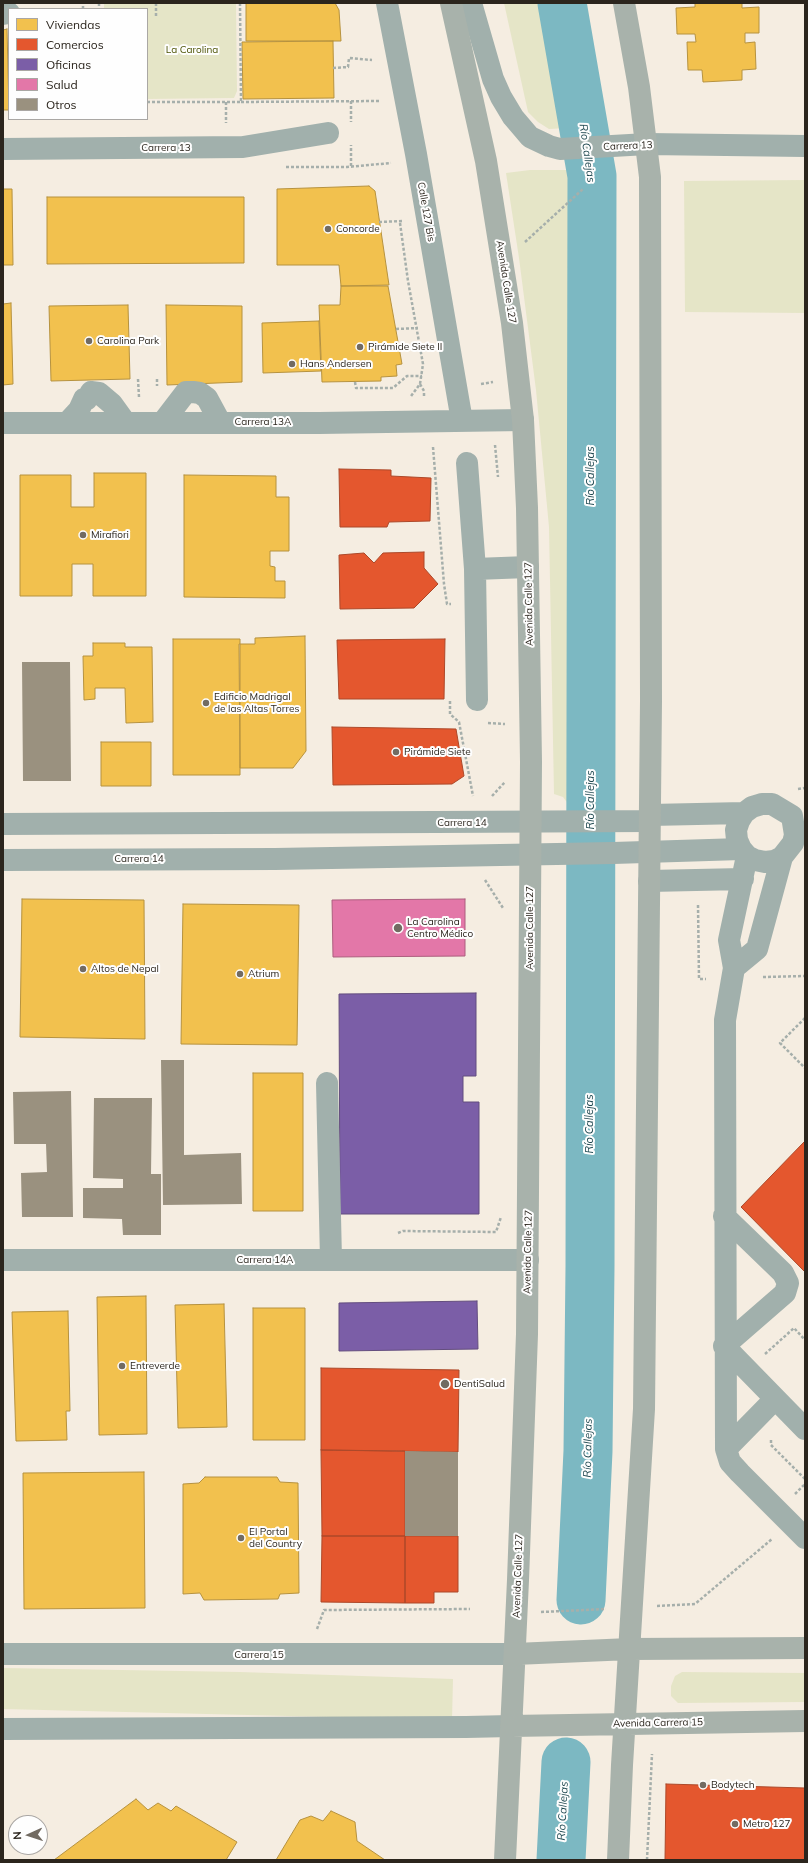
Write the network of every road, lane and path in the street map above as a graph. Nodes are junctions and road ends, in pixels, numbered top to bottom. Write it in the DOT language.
graph roads {
  1 [pos="156,3"];
  2 [pos="240,3"];
  3 [pos="388,3"];
  4 [pos="451,3"];
  5 [pos="471,3"];
  6 [pos="624,3"];
  7 [pos="156,17"];
  8 [pos="398,61"];
  9 [pos="334,68"];
  10 [pos="384,101"];
  11 [pos="148,102"];
  12 [pos="240,102"];
  13 [pos="328,133"];
  14 [pos="639,145"];
  15 [pos="805,146"];
  16 [pos="3,149"];
  17 [pos="391,163"];
  18 [pos="392,171"];
  19 [pos="583,189"];
  20 [pos="400,217"];
  21 [pos="501,251"];
  22 [pos="422,376"];
  23 [pos="355,382"];
  24 [pos="410,397"];
  25 [pos="523,420"];
  26 [pos="462,421"];
  27 [pos="67,422"];
  28 [pos="125,422"];
  29 [pos="163,422"];
  30 [pos="220,422"];
  31 [pos="3,423"];
  32 [pos="495,446"];
  33 [pos="467,463"];
  34 [pos="499,483"];
  35 [pos="528,568"];
  36 [pos="475,569"];
  37 [pos="477,700"];
  38 [pos="506,717"];
  39 [pos="506,730"];
  40 [pos="505,775"];
  41 [pos="486,798"];
  42 [pos="744,813"];
  43 [pos="650,818"];
  44 [pos="531,822"];
  45 [pos="3,824"];
  46 [pos="274,824"];
  47 [pos="799,825"];
  48 [pos="650,851"];
  49 [pos="744,852"];
  50 [pos="530,854"];
  51 [pos="782,857"];
  52 [pos="275,859"];
  53 [pos="3,860"];
  54 [pos="481,877"];
  55 [pos="743,879"];
  56 [pos="649,881"];
  57 [pos="505,910"];
  58 [pos="734,968"];
  59 [pos="805,1018"];
  60 [pos="805,1068"];
  61 [pos="327,1083"];
  62 [pos="502,1216"];
  63 [pos="724,1216"];
  64 [pos="393,1236"];
  65 [pos="3,1260"];
  66 [pos="331,1260"];
  67 [pos="528,1260"];
  68 [pos="724,1346"];
  69 [pos="775,1399"];
  70 [pos="805,1429"];
  71 [pos="726,1449"];
  72 [pos="774,1537"];
  73 [pos="805,1538"];
  74 [pos="632,1607"];
  75 [pos="470,1609"];
  76 [pos="516,1614"];
  77 [pos="316,1632"];
  78 [pos="630,1648"];
  79 [pos="805,1648"];
  80 [pos="3,1654"];
  81 [pos="515,1654"];
  82 [pos="805,1721"];
  83 [pos="626,1723"];
  84 [pos="511,1726"];
  85 [pos="3,1729"];
  86 [pos="652,1754"];
  87 [pos="504,1860"];
  88 [pos="618,1860"];
  89 [pos="647,1860"];
  1 -- 7 [label="path"];
  2 -- 12 [label="path"];
  3 -- 8 [label="street, Calle 127 Bis"];
  4 -- 21 [label="main road, Avenida Calle 127"];
  5 -- 14 [label="street, Carrera 13"];
  6 -- 14 [label="main road"];
  8 -- 9 [label="path"];
  8 -- 26 [label="street, Calle 127 Bis"];
  10 -- 12 [label="path"];
  11 -- 12 [label="path"];
  13 -- 16 [label="street, Carrera 13"];
  14 -- 15 [label="street, Carrera 13"];
  14 -- 43 [label="main road"];
  17 -- 18 [label="path"];
  19 -- 21 [label="path"];
  20 -- 22 [label="path"];
  21 -- 25 [label="main road, Avenida Calle 127"];
  22 -- 23 [label="path"];
  22 -- 24 [label="path"];
  25 -- 26 [label="street, Carrera 13A"];
  25 -- 35 [label="main road, Avenida Calle 127"];
  26 -- 30 [label="street, Carrera 13A"];
  27 -- 28 [label="street, Carrera 13A"];
  27 -- 28 [label="street"];
  27 -- 31 [label="street, Carrera 13A"];
  28 -- 29 [label="street, Carrera 13A"];
  29 -- 30 [label="street, Carrera 13A"];
  29 -- 30 [label="street"];
  32 -- 34 [label="path"];
  33 -- 36 [label="street"];
  35 -- 36 [label="street"];
  35 -- 44 [label="main road, Avenida Calle 127"];
  36 -- 37 [label="street"];
  38 -- 39 [label="path"];
  40 -- 41 [label="path"];
  42 -- 43 [label="street, Carrera 14"];
  42 -- 47 [label="street"];
  42 -- 49 [label="street"];
  43 -- 44 [label="street, Carrera 14"];
  43 -- 48 [label="main road"];
  44 -- 46 [label="street, Carrera 14"];
  44 -- 50 [label="main road, Avenida Calle 127"];
  45 -- 46 [label="street, Carrera 14"];
  46 -- 52 [label="street"];
  47 -- 51 [label="street"];
  48 -- 49 [label="street, Carrera 14"];
  48 -- 50 [label="street, Carrera 14"];
  48 -- 56 [label="main road"];
  49 -- 51 [label="street"];
  49 -- 55 [label="street"];
  50 -- 52 [label="street, Carrera 14"];
  50 -- 67 [label="main road, Avenida Calle 127"];
  51 -- 58 [label="street"];
  52 -- 53 [label="street, Carrera 14"];
  54 -- 57 [label="path"];
  55 -- 56 [label="street"];
  55 -- 58 [label="street"];
  56 -- 74 [label="main road"];
  58 -- 63 [label="street"];
  59 -- 60 [label="path"];
  61 -- 66 [label="street"];
  62 -- 64 [label="path"];
  63 -- 68 [label="street"];
  63 -- 68 [label="street"];
  65 -- 66 [label="street, Carrera 14A"];
  66 -- 67 [label="street, Carrera 14A"];
  67 -- 76 [label="main road, Avenida Calle 127"];
  68 -- 69 [label="street"];
  68 -- 71 [label="street"];
  69 -- 70 [label="street"];
  69 -- 71 [label="street"];
  71 -- 73 [label="street"];
  72 -- 74 [label="path"];
  74 -- 76 [label="path"];
  74 -- 78 [label="main road"];
  75 -- 77 [label="path"];
  76 -- 81 [label="main road, Avenida Calle 127"];
  78 -- 79 [label="main road"];
  78 -- 81 [label="main road"];
  78 -- 83 [label="main road"];
  80 -- 81 [label="street, Carrera 15"];
  81 -- 84 [label="main road, Avenida Calle 127"];
  82 -- 83 [label="main road, Avenida Carrera 15"];
  83 -- 84 [label="main road, Avenida Carrera 15"];
  83 -- 88 [label="main road"];
  84 -- 85 [label="street"];
  84 -- 87 [label="main road, Avenida Calle 127"];
  86 -- 89 [label="path"];
}
